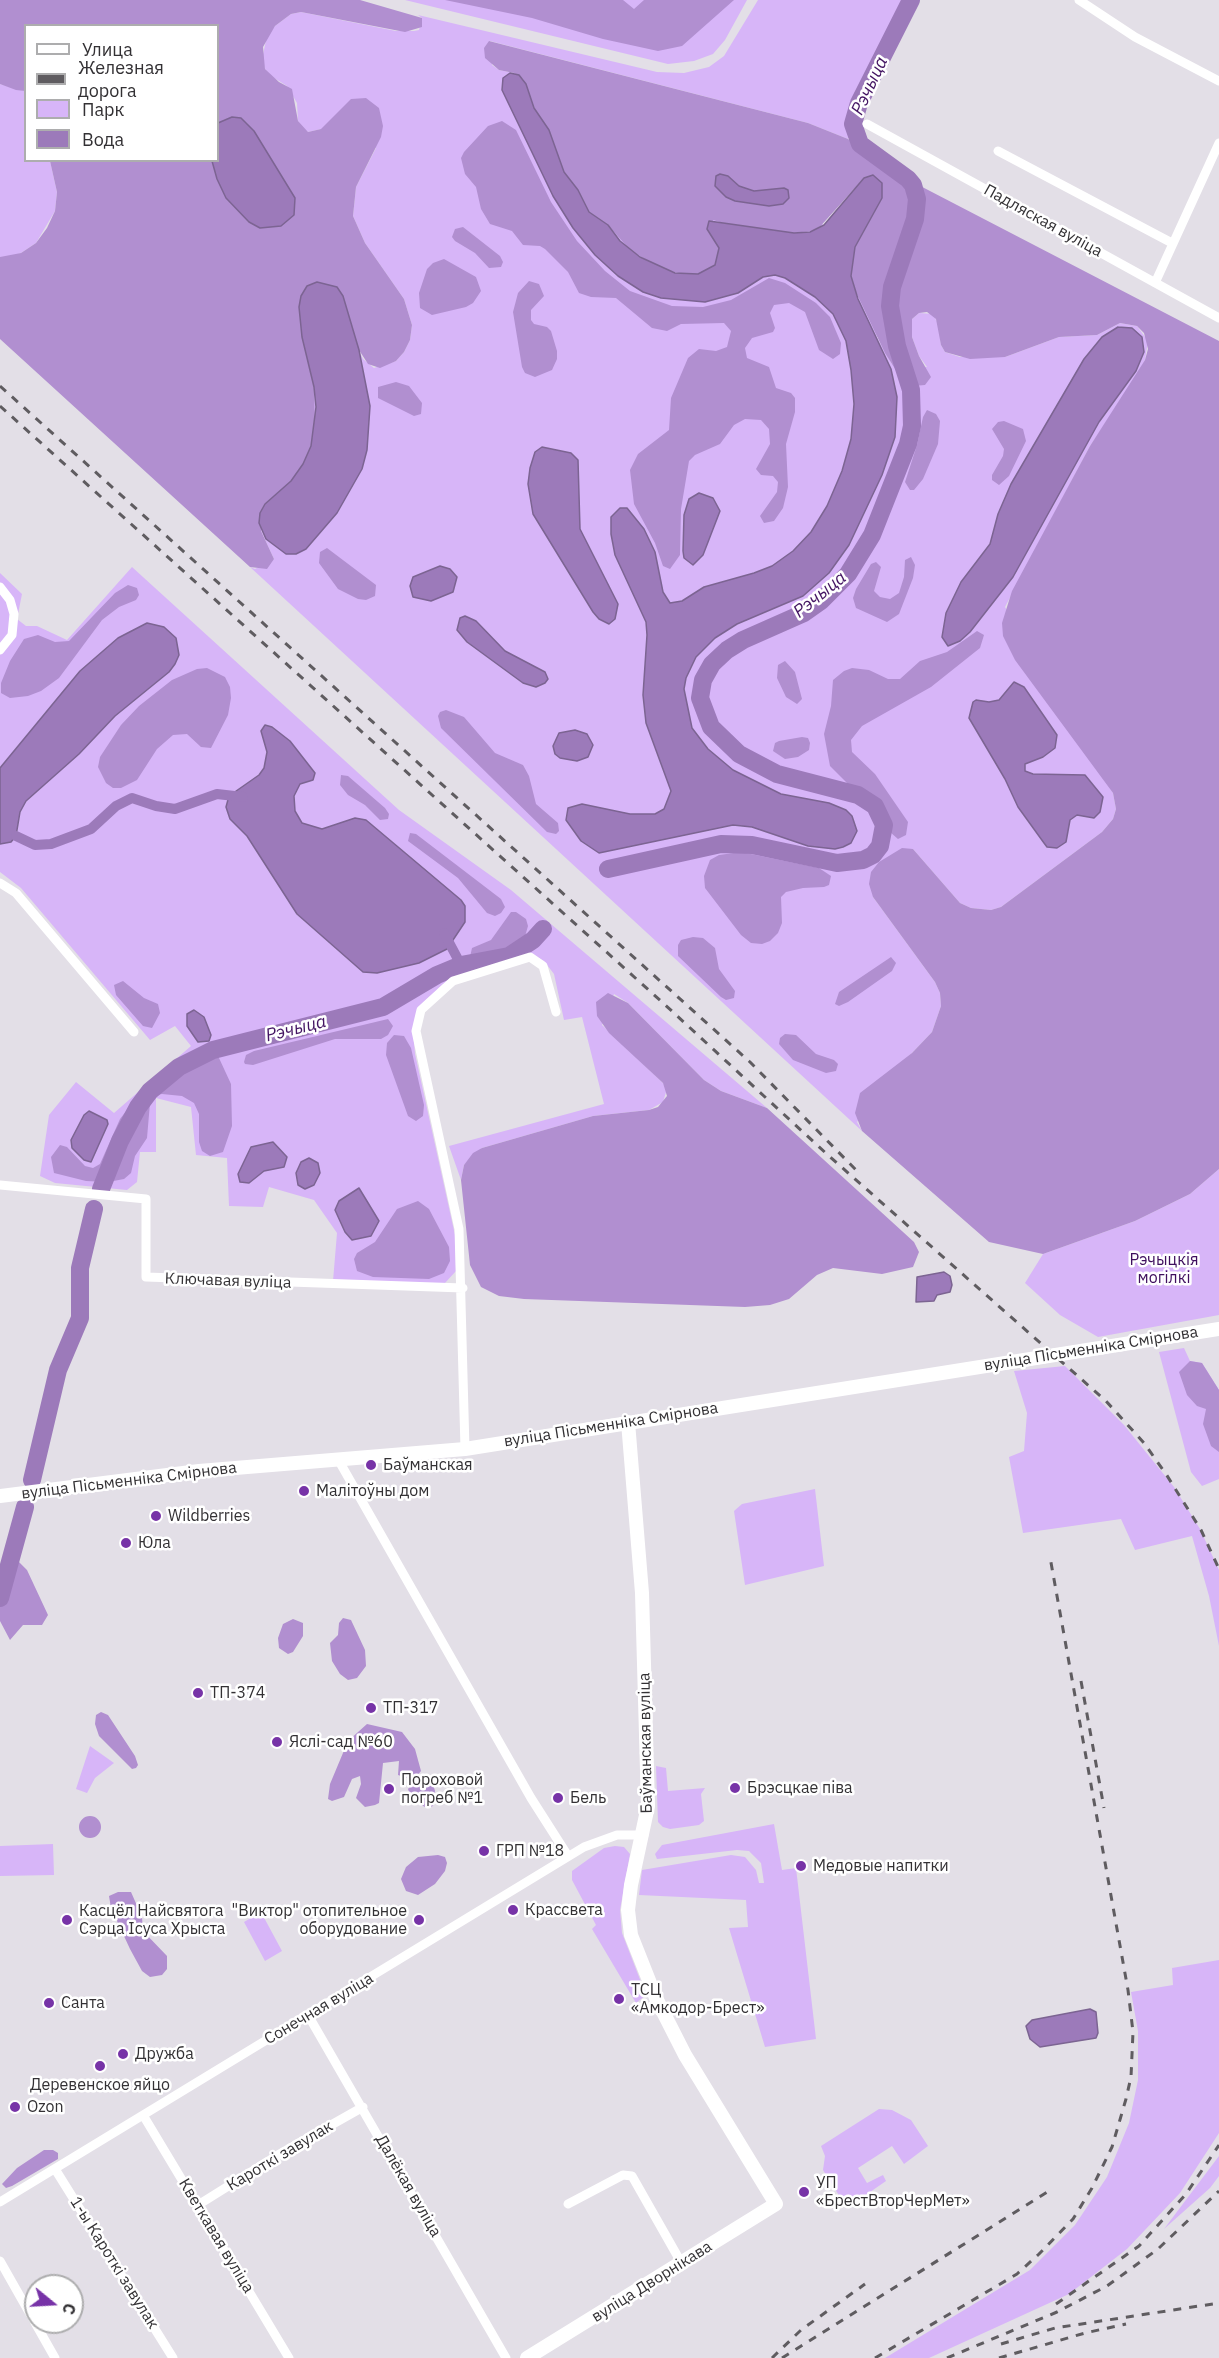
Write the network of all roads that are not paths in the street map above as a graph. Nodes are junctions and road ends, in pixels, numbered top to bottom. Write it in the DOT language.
graph roads {
  1 [pos="1079,0"];
  2 [pos="1219,81"];
  3 [pos="867,124"];
  4 [pos="1219,143"];
  5 [pos="998,151"];
  6 [pos="1172,243"];
  7 [pos="1155,283"];
  8 [pos="1219,318"];
  9 [pos="0,587"];
  10 [pos="0,650"];
  11 [pos="0,883"];
  12 [pos="556,1012"];
  13 [pos="134,1032"];
  14 [pos="0,1185"];
  15 [pos="463,1288"];
  16 [pos="1219,1329"];
  17 [pos="628,1422"];
  18 [pos="465,1449"];
  19 [pos="339,1461"];
  20 [pos="0,1497"];
  21 [pos="644,1835"];
  22 [pos="568,1856"];
  23 [pos="308,2015"];
  24 [pos="363,2107"];
  25 [pos="143,2115"];
  26 [pos="55,2169"];
  27 [pos="0,2202"];
  28 [pos="568,2204"];
  29 [pos="776,2204"];
  30 [pos="198,2205"];
  31 [pos="0,2261"];
  32 [pos="682,2264"];
  33 [pos="55,2358"];
  34 [pos="173,2358"];
  35 [pos="289,2358"];
  36 [pos="506,2358"];
  37 [pos="527,2358"];
  1 -- 2 [label="street"];
  3 -- 7 [label="street, Падляская вуліца"];
  4 -- 6 [label="street"];
  5 -- 6 [label="street"];
  6 -- 7 [label="street"];
  7 -- 8 [label="street, Падляская вуліца"];
  9 -- 10 [label="street"];
  11 -- 13 [label="street"];
  12 -- 15 [label="street"];
  14 -- 15 [label="street, Ключавая вуліца"];
  15 -- 18 [label="street"];
  16 -- 17 [label="main road, вуліца Пісьменніка Смірнова"];
  17 -- 18 [label="main road, вуліца Пісьменніка Смірнова"];
  17 -- 21 [label="main road, Баўманская вуліца"];
  18 -- 19 [label="main road, вуліца Пісьменніка Смірнова"];
  19 -- 20 [label="main road, вуліца Пісьменніка Смірнова"];
  19 -- 22 [label="street"];
  21 -- 22 [label="street, Сонечная вуліца"];
  21 -- 29 [label="main road, Баўманская вуліца"];
  22 -- 23 [label="street, Сонечная вуліца"];
  23 -- 24 [label="street, Далёкая вуліца"];
  23 -- 25 [label="street, Сонечная вуліца"];
  24 -- 30 [label="street, Кароткі завулак"];
  24 -- 36 [label="street, Далёкая вуліца"];
  25 -- 26 [label="street, Сонечная вуліца"];
  25 -- 30 [label="street, Кветкавая вуліца"];
  26 -- 27 [label="street, Сонечная вуліца"];
  26 -- 34 [label="street, 1-ы Кароткі завулак"];
  28 -- 32 [label="street"];
  29 -- 32 [label="main road, вуліца Дворнікава"];
  30 -- 35 [label="street, Кветкавая вуліца"];
  31 -- 33 [label="street"];
  32 -- 37 [label="main road, вуліца Дворнікава"];
}
